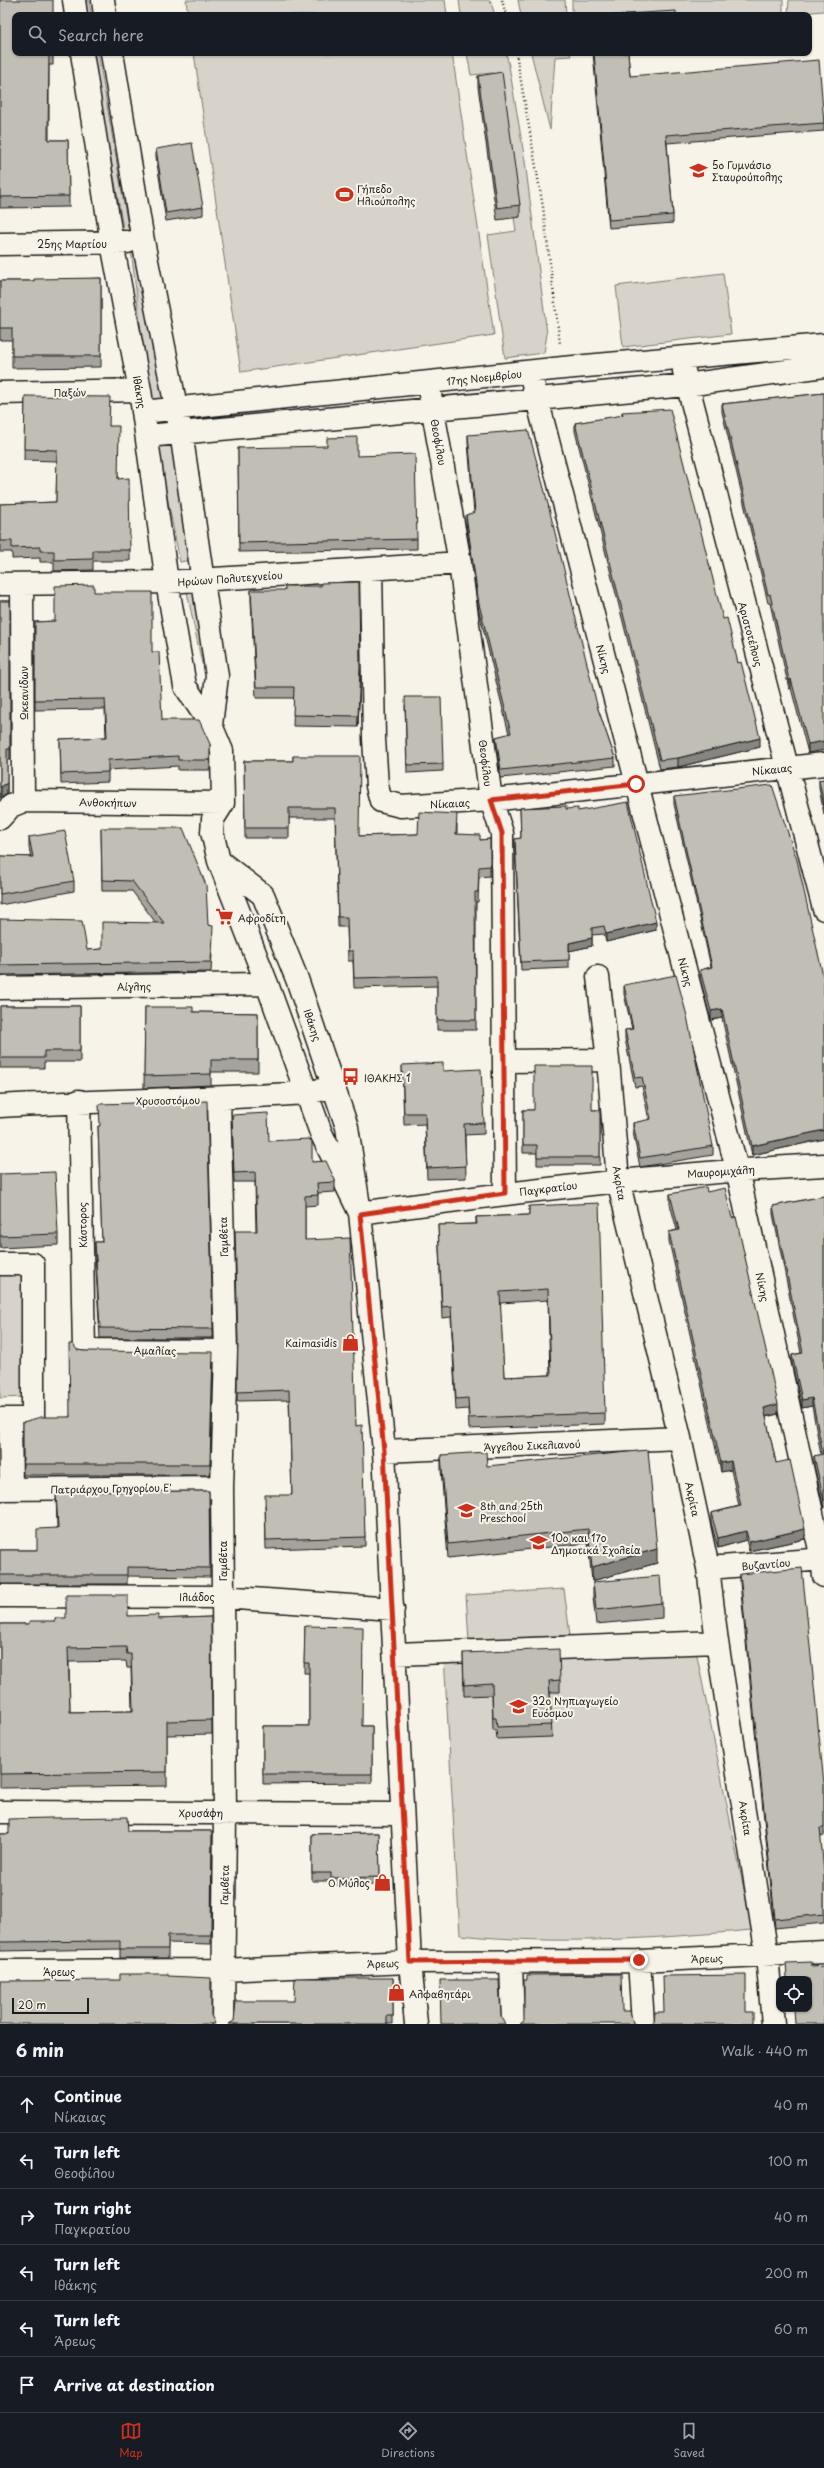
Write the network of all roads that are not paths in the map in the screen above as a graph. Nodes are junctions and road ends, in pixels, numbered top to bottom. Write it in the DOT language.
graph roads {
  1 [pos="74,0"];
  2 [pos="103,0"];
  3 [pos="76,12"];
  4 [pos="105,12"];
  5 [pos="82,56"];
  6 [pos="112,56"];
  7 [pos="143,241"];
  8 [pos="112,243"];
  9 [pos="0,244"];
  10 [pos="823,341"];
  11 [pos="682,358"];
  12 [pos="824,366"];
  13 [pos="530,372"];
  14 [pos="428,383"];
  15 [pos="686,385"];
  16 [pos="140,390"];
  17 [pos="0,393"];
  18 [pos="536,399"];
  19 [pos="176,408"];
  20 [pos="434,410"];
  21 [pos="143,412"];
  22 [pos="181,432"];
  23 [pos="147,436"];
  24 [pos="460,563"];
  25 [pos="371,569"];
  26 [pos="202,580"];
  27 [pos="167,582"];
  28 [pos="0,584"];
  29 [pos="22,584"];
  30 [pos="211,724"];
  31 [pos="824,764"];
  32 [pos="786,767"];
  33 [pos="636,784"];
  34 [pos="491,800"];
  35 [pos="23,801"];
  36 [pos="222,804"];
  37 [pos="0,818"];
  38 [pos="219,862"];
  39 [pos="824,909"];
  40 [pos="598,977"];
  41 [pos="267,984"];
  42 [pos="0,988"];
  43 [pos="608,1060"];
  44 [pos="504,1061"];
  45 [pos="335,1086"];
  46 [pos="307,1093"];
  47 [pos="219,1099"];
  48 [pos="79,1101"];
  49 [pos="0,1106"];
  50 [pos="824,1165"];
  51 [pos="737,1169"];
  52 [pos="618,1180"];
  53 [pos="505,1193"];
  54 [pos="360,1214"];
  55 [pos="0,1264"];
  56 [pos="84,1350"];
  57 [pos="226,1351"];
  58 [pos="5,1419"];
  59 [pos="680,1438"];
  60 [pos="384,1451"];
  61 [pos="222,1487"];
  62 [pos="6,1489"];
  63 [pos="824,1565"];
  64 [pos="708,1568"];
  65 [pos="0,1596"];
  66 [pos="222,1597"];
  67 [pos="393,1608"];
  68 [pos="717,1642"];
  69 [pos="396,1654"];
  70 [pos="0,1812"];
  71 [pos="225,1812"];
  72 [pos="402,1814"];
  73 [pos="824,1952"];
  74 [pos="767,1955"];
  75 [pos="639,1960"];
  76 [pos="410,1962"];
  77 [pos="511,1963"];
  78 [pos="222,1970"];
  79 [pos="0,1971"];
  80 [pos="223,2024"];
  81 [pos="416,2024"];
  82 [pos="513,2024"];
  83 [pos="643,2024"];
  84 [pos="773,2024"];
  1 -- 3 [label="street"];
  2 -- 4 [label="street"];
  5 -- 8 [label="street, Ιθάκης"];
  6 -- 7 [label="street, Ιθάκης"];
  7 -- 8 [label="street, 25ης Μαρτίου"];
  7 -- 19 [label="street, Ιθάκης"];
  8 -- 9 [label="street, 25ης Μαρτίου"];
  8 -- 16 [label="street, Ιθάκης"];
  10 -- 11 [label="street, 17ης Νοεμβρίου"];
  11 -- 13 [label="street, 17ης Νοεμβρίου"];
  11 -- 15 [label="street, Αριστοτέλους"];
  12 -- 15 [label="street"];
  13 -- 14 [label="street, 17ης Νοεμβρίου"];
  13 -- 18 [label="street, Νίκης"];
  14 -- 19 [label="street, 17ης Νοεμβρίου"];
  14 -- 20 [label="street, Θεοφίλου"];
  15 -- 18 [label="street"];
  15 -- 32 [label="street, Αριστοτέλους"];
  16 -- 17 [label="street, Παξών"];
  16 -- 21 [label="street, Ιθάκης"];
  18 -- 20 [label="street"];
  18 -- 33 [label="street, Νίκης"];
  19 -- 21 [label="street, 17ης Νοεμβρίου"];
  19 -- 22 [label="street, Ιθάκης"];
  20 -- 22 [label="street"];
  20 -- 24 [label="street, Θεοφίλου"];
  21 -- 23 [label="street, Ιθάκης"];
  22 -- 23 [label="street"];
  22 -- 26 [label="street, Ιθάκης"];
  23 -- 27 [label="street, Ιθάκης"];
  24 -- 25 [label="street, Ηρώων Πολυτεχνείου"];
  24 -- 34 [label="street, Θεοφίλου"];
  25 -- 26 [label="street, Ηρώων Πολυτεχνείου"];
  25 -- 34 [label="street, Νίκαιας"];
  26 -- 27 [label="street, Ηρώων Πολυτεχνείου"];
  26 -- 30 [label="street, Ιθάκης"];
  27 -- 29 [label="street, Ηρώων Πολυτεχνείου"];
  27 -- 30 [label="street, Ιθάκης"];
  28 -- 29 [label="street, Ηρώων Πολυτεχνείου"];
  29 -- 35 [label="street, Ωκεανίδων"];
  30 -- 36 [label="street, Ιθάκης"];
  31 -- 32 [label="street, Νίκαιας"];
  32 -- 33 [label="street, Νίκαιας"];
  32 -- 39 [label="street, Αριστοτέλους"];
  33 -- 34 [label="street, Νίκαιας"];
  33 -- 51 [label="street, Νίκης"];
  34 -- 44 [label="street, Θεοφίλου"];
  35 -- 36 [label="street, Ανθοκήπων"];
  35 -- 37 [label="street"];
  36 -- 38 [label="street, Ιθάκης"];
  38 -- 41 [label="street, Ιθάκης"];
  38 -- 45 [label="street, Ιθάκης"];
  40 -- 43 [label="street, Ακρίτα"];
  41 -- 42 [label="street, Αίγλης"];
  41 -- 46 [label="street, Ιθάκης"];
  43 -- 44 [label="street"];
  43 -- 52 [label="street, Ακρίτα"];
  44 -- 53 [label="street, Θεοφίλου"];
  45 -- 46 [label="street, Χρυσοστόμου"];
  45 -- 54 [label="street, Ιθάκης"];
  46 -- 47 [label="street, Χρυσοστόμου"];
  46 -- 54 [label="street, Ιθάκης"];
  47 -- 48 [label="street, Χρυσοστόμου"];
  47 -- 57 [label="street, Γαμβέτα"];
  48 -- 49 [label="street, Χρυσοστόμου"];
  48 -- 56 [label="street, Κάστορος"];
  50 -- 51 [label="street, Μαυρομιχάλη"];
  51 -- 52 [label="street, Μαυρομιχάλη"];
  51 -- 63 [label="street, Νίκης"];
  52 -- 53 [label="street, Παγκρατίου"];
  52 -- 59 [label="street, Ακρίτα"];
  53 -- 54 [label="street, Παγκρατίου"];
  54 -- 60 [label="street, Ιθάκης"];
  55 -- 58 [label="street"];
  56 -- 57 [label="street, Αμαλίας"];
  57 -- 61 [label="street, Γαμβέτα"];
  58 -- 62 [label="street"];
  59 -- 60 [label="street, Άγγελου Σικελιανού"];
  59 -- 64 [label="street, Ακρίτα"];
  60 -- 67 [label="street, Ιθάκης"];
  61 -- 62 [label="street, Πατριάρχου Γρηγορίου Ε'"];
  61 -- 66 [label="street, Γαμβέτα"];
  63 -- 64 [label="street, Βυζαντίου"];
  64 -- 68 [label="street, Ακρίτα"];
  65 -- 66 [label="street, Ιλιάδος"];
  66 -- 67 [label="street, Ιλιάδος"];
  66 -- 71 [label="street, Γαμβέτα"];
  67 -- 69 [label="street, Ιθάκης"];
  68 -- 69 [label="street"];
  68 -- 74 [label="street, Ακρίτα"];
  69 -- 72 [label="street, Ιθάκης"];
  70 -- 71 [label="street, Χρυσάφη"];
  71 -- 72 [label="street, Χρυσάφη"];
  71 -- 78 [label="street, Γαμβέτα"];
  72 -- 76 [label="street, Ιθάκης"];
  73 -- 74 [label="street, Άρεως"];
  74 -- 75 [label="street, Άρεως"];
  74 -- 84 [label="street, Ακρίτα"];
  75 -- 77 [label="street, Άρεως"];
  75 -- 83 [label="street"];
  76 -- 77 [label="street, Άρεως"];
  76 -- 78 [label="street, Άρεως"];
  76 -- 81 [label="street, Ιθάκης"];
  77 -- 82 [label="street"];
  78 -- 79 [label="street, Άρεως"];
  78 -- 80 [label="street, Γαμβέτα"];
}
